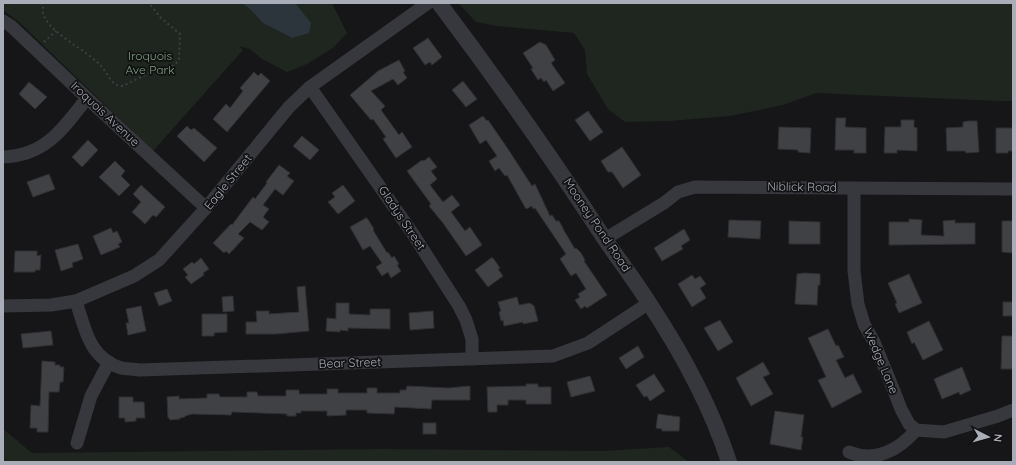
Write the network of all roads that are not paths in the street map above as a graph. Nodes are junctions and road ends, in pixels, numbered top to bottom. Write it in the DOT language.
graph roads {
  1 [pos="428,3"];
  2 [pos="439,3"];
  3 [pos="3,21"];
  4 [pos="310,87"];
  5 [pos="87,98"];
  6 [pos="3,157"];
  7 [pos="854,188"];
  8 [pos="1013,189"];
  9 [pos="206,208"];
  10 [pos="605,239"];
  11 [pos="76,302"];
  12 [pos="650,303"];
  13 [pos="3,306"];
  14 [pos="472,359"];
  15 [pos="109,362"];
  16 [pos="1013,410"];
  17 [pos="916,430"];
  18 [pos="77,443"];
  19 [pos="849,452"];
  20 [pos="729,462"];
  1 -- 4 [label="street, Eagle Street"];
  2 -- 10 [label="street, Mooney Pond Road"];
  3 -- 5 [label="street, Iroquois Avenue"];
  4 -- 9 [label="street, Eagle Street"];
  4 -- 14 [label="street, Gladys Street"];
  5 -- 6 [label="street"];
  5 -- 9 [label="street, Iroquois Avenue"];
  7 -- 8 [label="street, Niblick Road"];
  7 -- 10 [label="street, Niblick Road"];
  7 -- 17 [label="street, Wedge Lane"];
  9 -- 11 [label="street, Eagle Street"];
  10 -- 12 [label="street, Mooney Pond Road"];
  11 -- 13 [label="street, Eagle Street"];
  11 -- 15 [label="street, Bear Street"];
  12 -- 14 [label="street, Bear Street"];
  12 -- 20 [label="street, Mooney Pond Road"];
  14 -- 15 [label="street, Bear Street"];
  15 -- 18 [label="street"];
  16 -- 17 [label="street"];
  17 -- 19 [label="street"];
}
